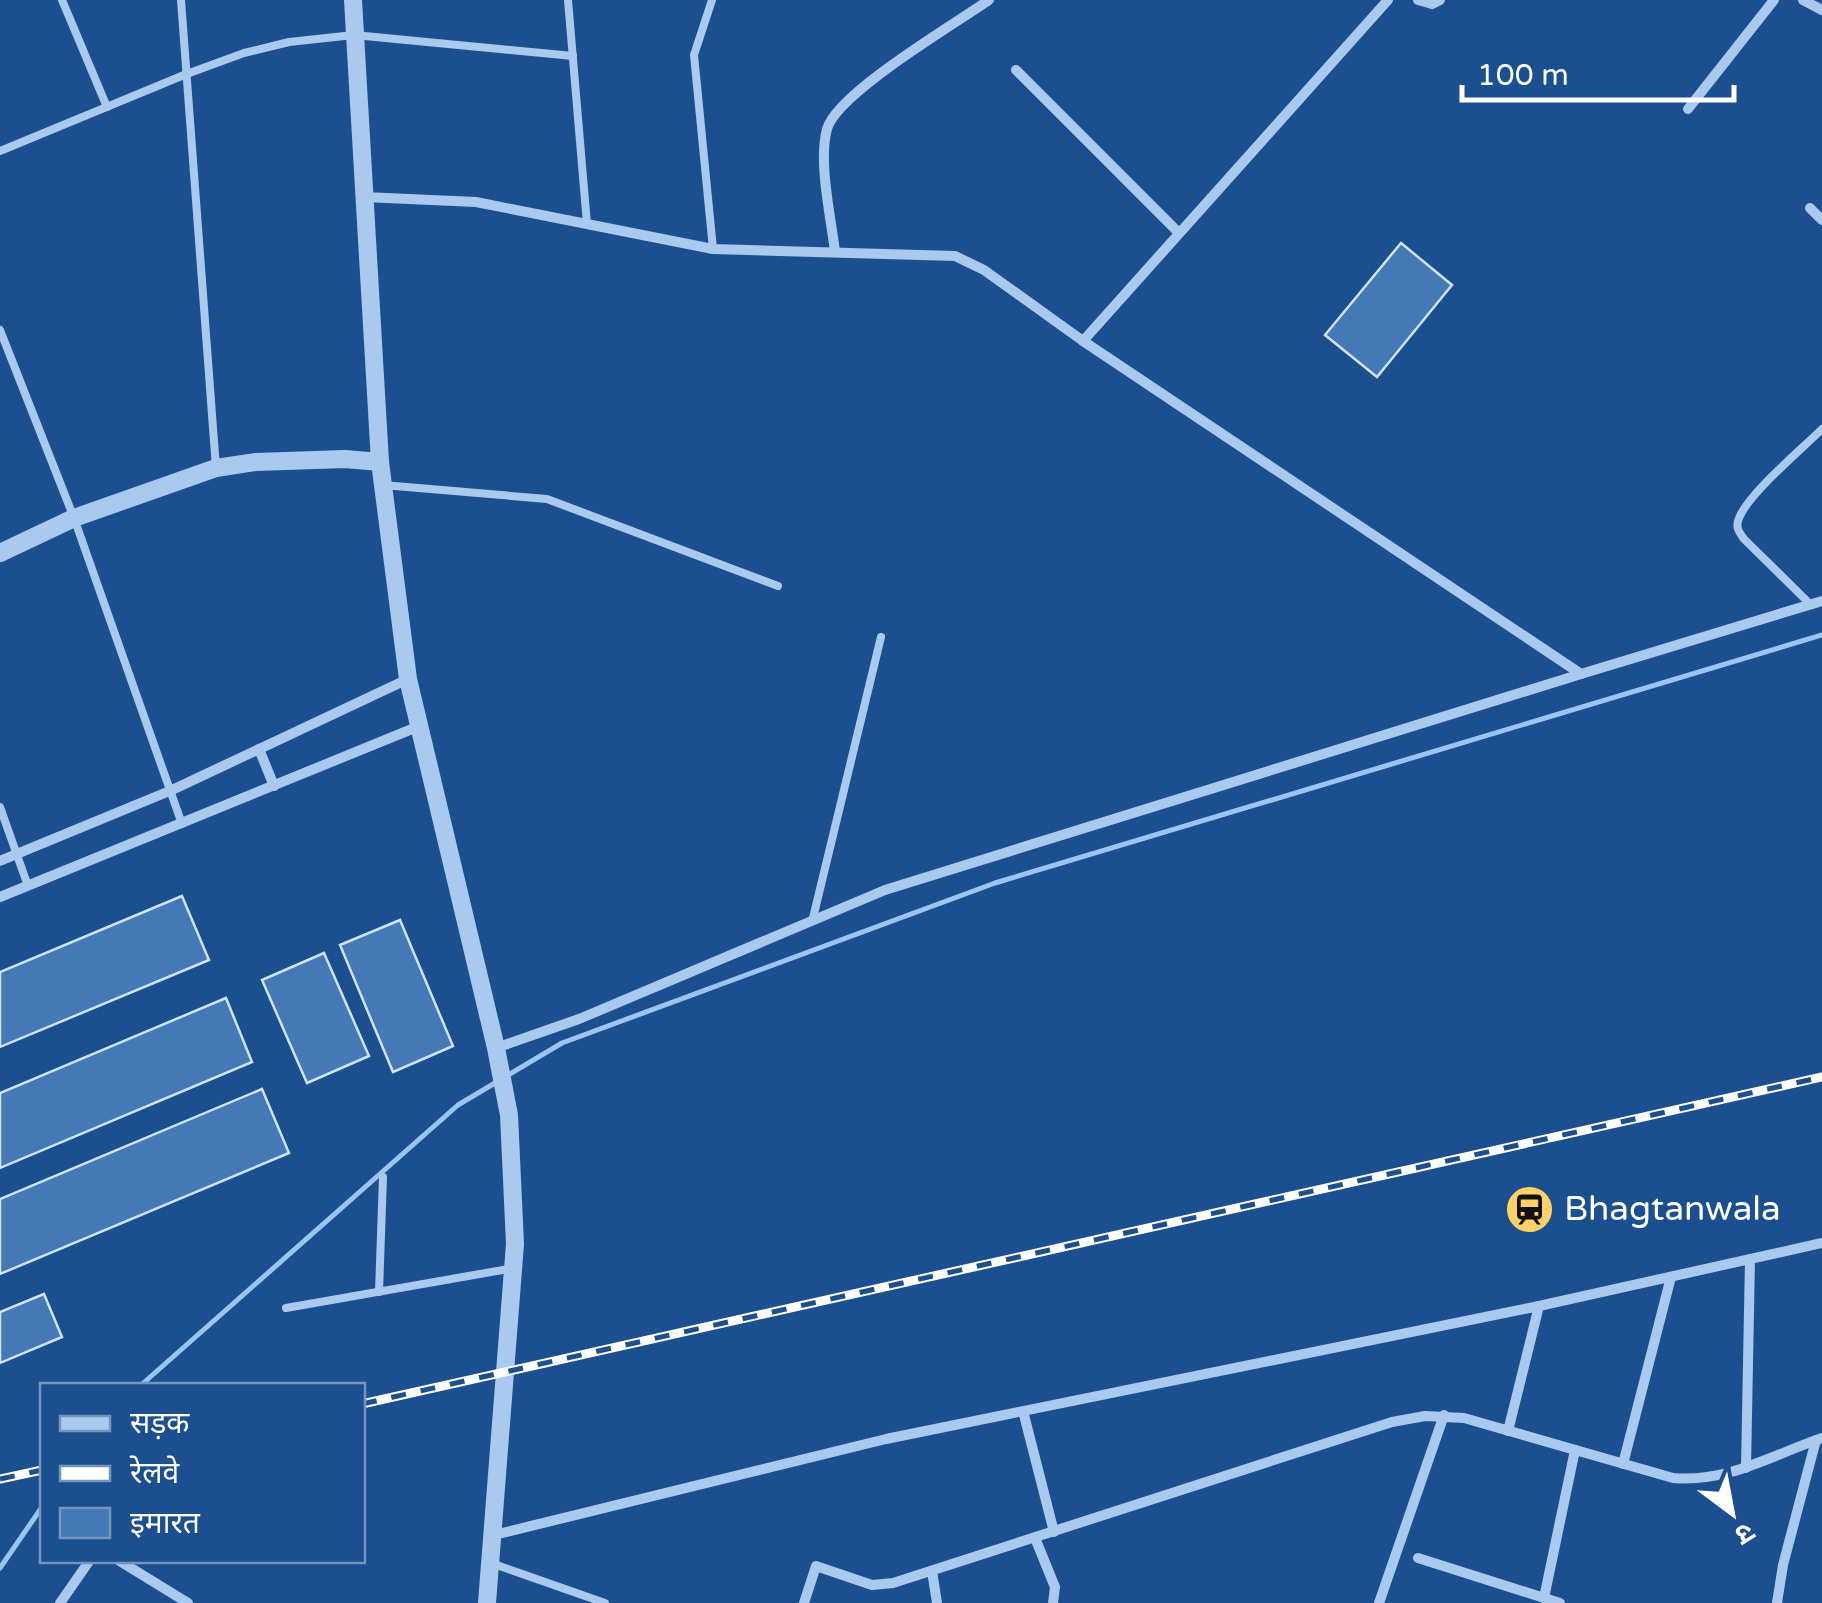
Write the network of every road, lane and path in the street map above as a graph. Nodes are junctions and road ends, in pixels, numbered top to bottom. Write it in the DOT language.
graph roads {
  1 [pos="62,0"];
  2 [pos="181,0"];
  3 [pos="353,0"];
  4 [pos="568,0"];
  5 [pos="712,0"];
  6 [pos="989,0"];
  7 [pos="1388,0"];
  8 [pos="1418,0"];
  9 [pos="1440,0"];
  10 [pos="1774,0"];
  11 [pos="1802,0"];
  12 [pos="1822,10"];
  13 [pos="354,34"];
  14 [pos="573,56"];
  15 [pos="1016,70"];
  16 [pos="184,75"];
  17 [pos="107,107"];
  18 [pos="1688,108"];
  19 [pos="0,151"];
  20 [pos="363,197"];
  21 [pos="1810,208"];
  22 [pos="1822,220"];
  23 [pos="587,224"];
  24 [pos="1179,233"];
  25 [pos="712,249"];
  26 [pos="835,252"];
  27 [pos="0,330"];
  28 [pos="1083,341"];
  29 [pos="1822,428"];
  30 [pos="380,462"];
  31 [pos="216,468"];
  32 [pos="383,485"];
  33 [pos="74,518"];
  34 [pos="0,553"];
  35 [pos="778,586"];
  36 [pos="1816,602"];
  37 [pos="881,636"];
  38 [pos="1581,674"];
  39 [pos="408,679"];
  40 [pos="417,726"];
  41 [pos="259,749"];
  42 [pos="274,786"];
  43 [pos="172,790"];
  44 [pos="0,807"];
  45 [pos="182,824"];
  46 [pos="18,853"];
  47 [pos="0,861"];
  48 [pos="28,886"];
  49 [pos="0,897"];
  50 [pos="813,918"];
  51 [pos="497,1053"];
  52 [pos="382,1178"];
  53 [pos="1822,1243"];
  54 [pos="1750,1259"];
  55 [pos="514,1268"];
  56 [pos="1670,1277"];
  57 [pos="379,1292"];
  58 [pos="1539,1306"];
  59 [pos="286,1308"];
  60 [pos="1023,1411"];
  61 [pos="1444,1415"];
  62 [pos="1508,1430"];
  63 [pos="1819,1439"];
  64 [pos="1575,1450"];
  65 [pos="1623,1464"];
  66 [pos="1746,1468"];
  67 [pos="1054,1532"];
  68 [pos="494,1535"];
  69 [pos="1035,1538"];
  70 [pos="1418,1558"];
  71 [pos="490,1562"];
  72 [pos="88,1563"];
  73 [pos="122,1563"];
  74 [pos="932,1570"];
  75 [pos="1544,1598"];
  76 [pos="172,1599"];
  77 [pos="60,1603"];
  78 [pos="188,1603"];
  79 [pos="487,1603"];
  80 [pos="604,1603"];
  81 [pos="804,1603"];
  82 [pos="937,1603"];
  83 [pos="1053,1603"];
  84 [pos="1378,1603"];
  85 [pos="1560,1603"];
  86 [pos="1776,1603"];
  1 -- 17 [label="lane"];
  2 -- 16 [label="lane"];
  3 -- 13 [label="street"];
  4 -- 14 [label="lane"];
  5 -- 25 [label="lane"];
  6 -- 26 [label="street"];
  7 -- 24 [label="street"];
  8 -- 9 [label="street"];
  10 -- 18 [label="street"];
  11 -- 12 [label="street"];
  13 -- 14 [label="lane"];
  13 -- 16 [label="lane"];
  13 -- 20 [label="street"];
  14 -- 23 [label="lane"];
  15 -- 24 [label="street"];
  16 -- 17 [label="lane"];
  16 -- 31 [label="lane"];
  17 -- 19 [label="lane"];
  20 -- 23 [label="street"];
  20 -- 30 [label="street"];
  21 -- 22 [label="street"];
  23 -- 25 [label="street"];
  24 -- 28 [label="street"];
  25 -- 26 [label="street"];
  26 -- 28 [label="street"];
  27 -- 33 [label="lane"];
  28 -- 38 [label="street"];
  29 -- 36 [label="lane"];
  30 -- 31 [label="street"];
  30 -- 32 [label="street"];
  31 -- 33 [label="street"];
  32 -- 35 [label="lane"];
  32 -- 39 [label="street"];
  33 -- 34 [label="street"];
  33 -- 43 [label="lane"];
  36 -- 38 [label="street"];
  37 -- 50 [label="lane"];
  38 -- 50 [label="street"];
  39 -- 40 [label="street"];
  39 -- 41 [label="street"];
  40 -- 42 [label="street"];
  40 -- 51 [label="street"];
  41 -- 42 [label="street"];
  41 -- 43 [label="street"];
  42 -- 45 [label="street"];
  43 -- 45 [label="lane"];
  43 -- 46 [label="street"];
  44 -- 46 [label="lane"];
  45 -- 48 [label="street"];
  46 -- 47 [label="street"];
  46 -- 48 [label="lane"];
  48 -- 49 [label="street"];
  50 -- 51 [label="street"];
  51 -- 55 [label="street"];
  52 -- 57 [label="lane"];
  53 -- 54 [label="street"];
  54 -- 56 [label="street"];
  54 -- 66 [label="street"];
  55 -- 57 [label="lane"];
  55 -- 68 [label="street"];
  56 -- 58 [label="street"];
  56 -- 65 [label="street"];
  57 -- 59 [label="lane"];
  58 -- 60 [label="street"];
  58 -- 62 [label="street"];
  60 -- 67 [label="street"];
  60 -- 68 [label="street"];
  61 -- 62 [label="street"];
  61 -- 67 [label="street"];
  61 -- 84 [label="street"];
  62 -- 64 [label="street"];
  63 -- 66 [label="street"];
  63 -- 86 [label="street"];
  64 -- 65 [label="street"];
  64 -- 75 [label="street"];
  65 -- 66 [label="street"];
  67 -- 69 [label="street"];
  68 -- 71 [label="street"];
  69 -- 74 [label="street"];
  69 -- 83 [label="street"];
  70 -- 75 [label="street"];
  71 -- 79 [label="street"];
  71 -- 80 [label="lane"];
  72 -- 77 [label="street"];
  73 -- 76 [label="street"];
  74 -- 81 [label="street"];
  74 -- 82 [label="street"];
  75 -- 85 [label="street"];
  76 -- 78 [label="street"];
}
